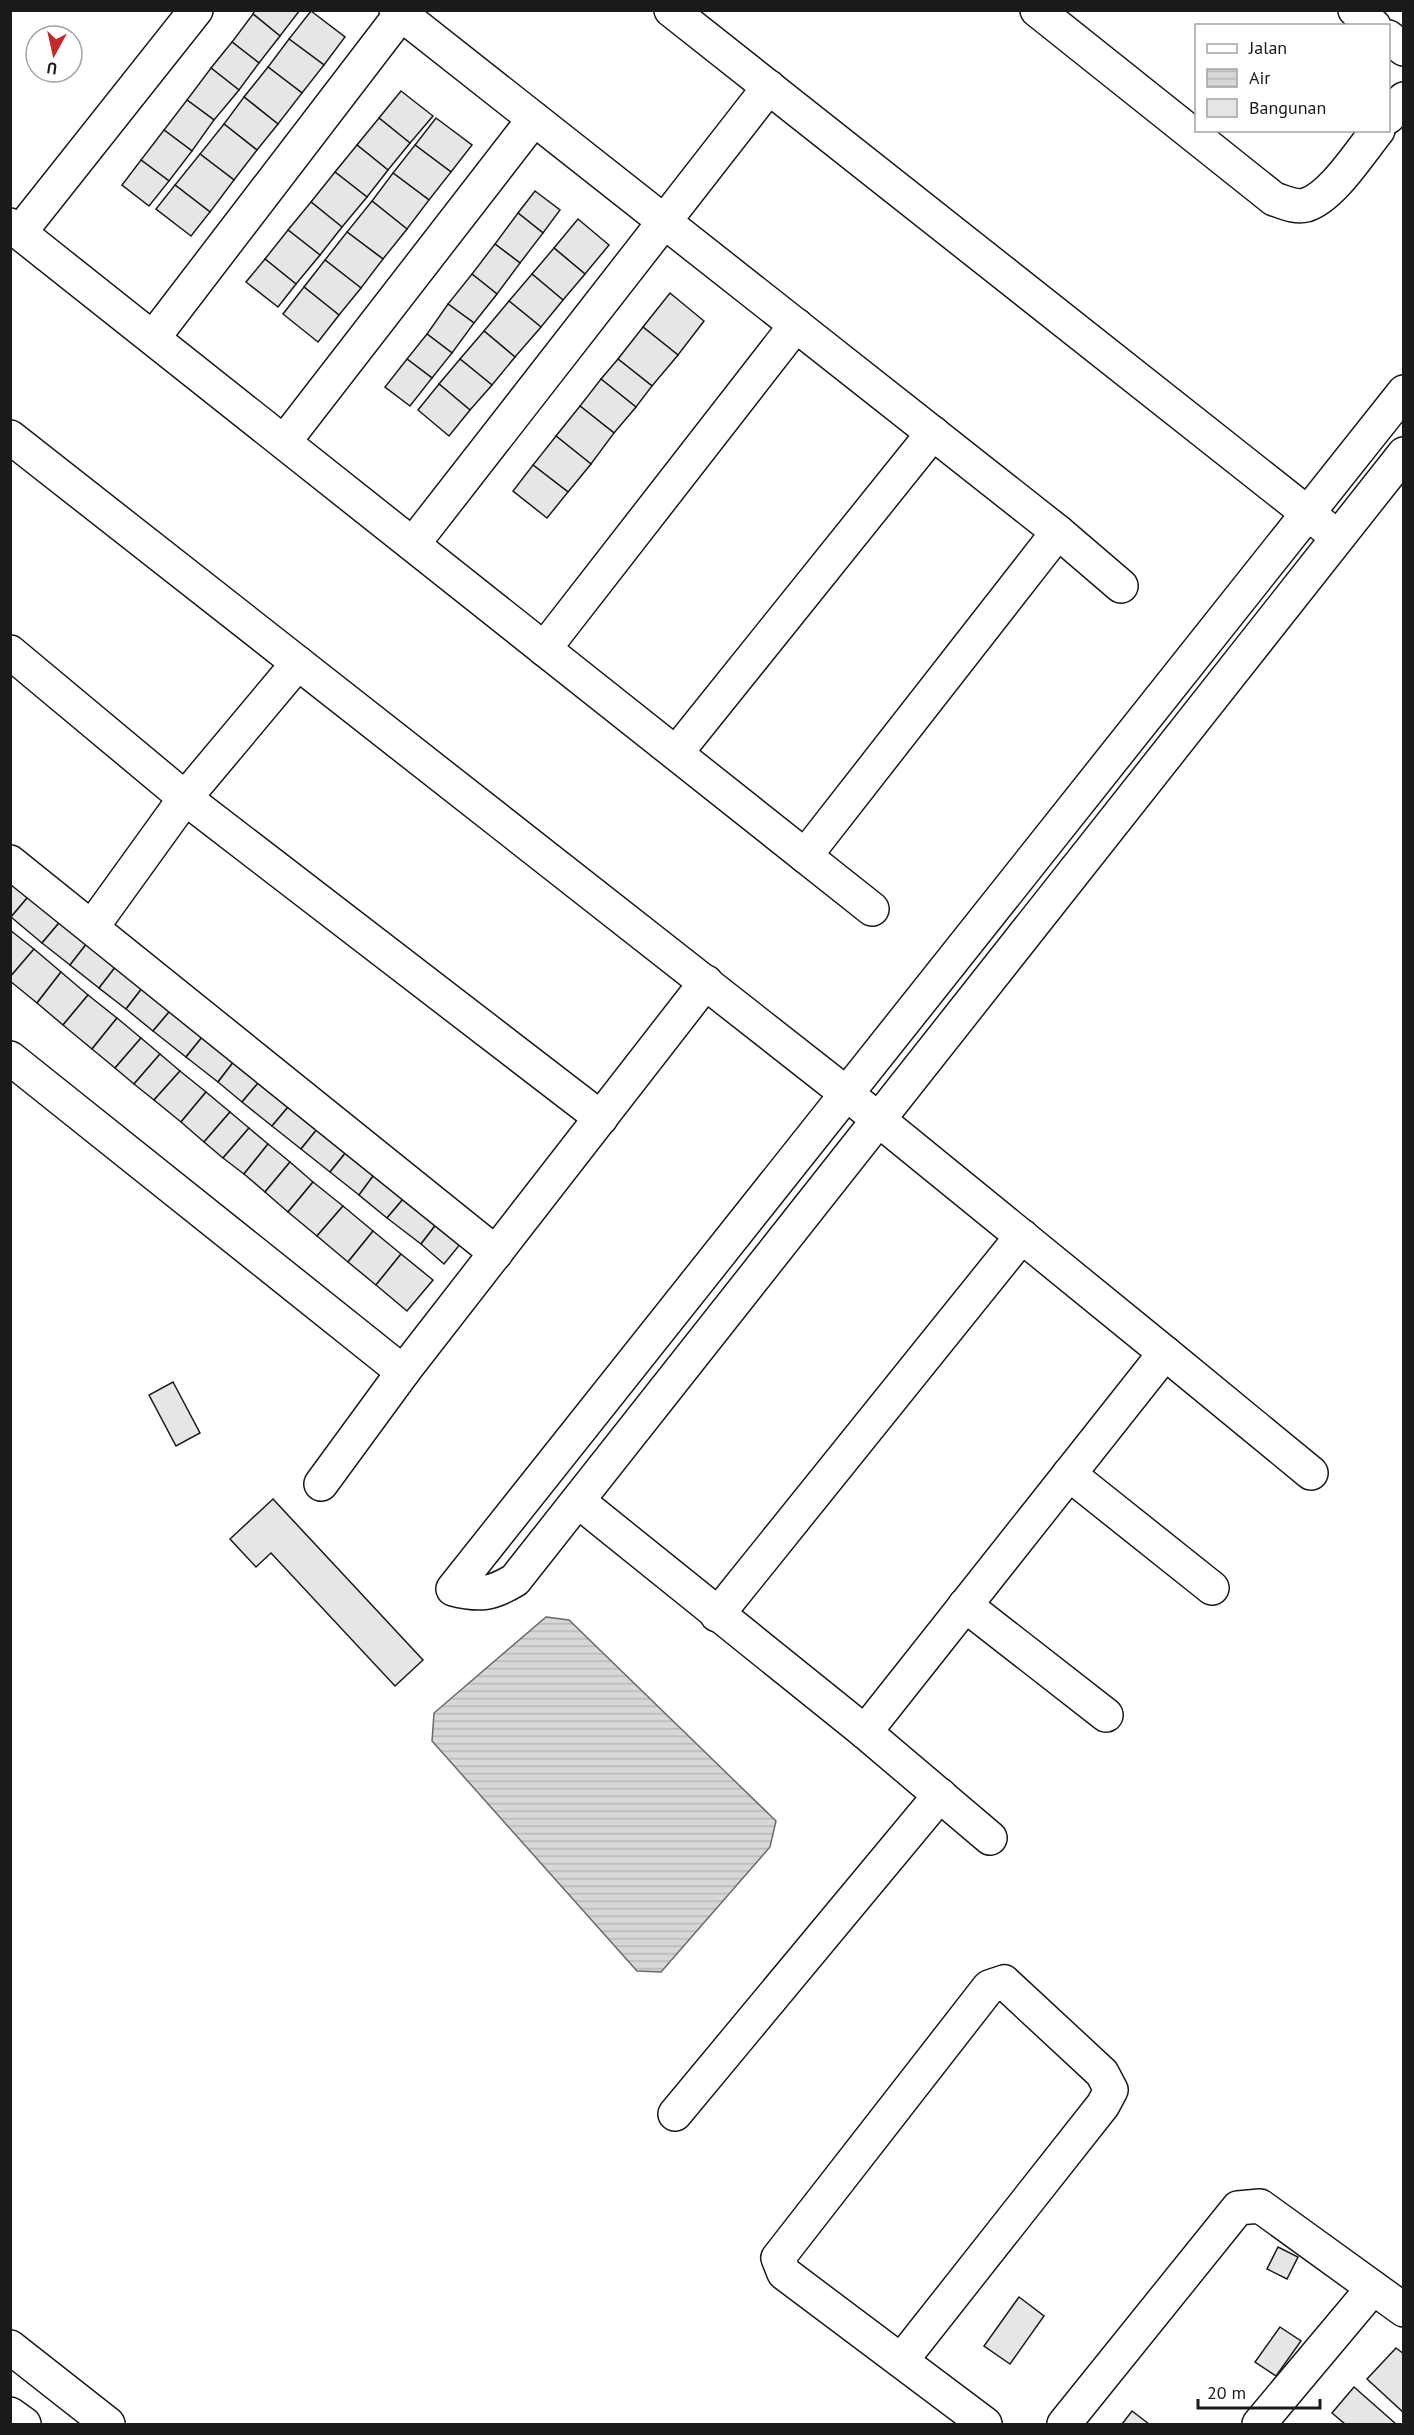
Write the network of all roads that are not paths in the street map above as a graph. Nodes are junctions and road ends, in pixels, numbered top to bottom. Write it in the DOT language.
graph roads {
  1 [pos="196,10"];
  2 [pos="671,10"];
  3 [pos="1037,10"];
  4 [pos="1355,10"];
  5 [pos="398,12"];
  6 [pos="1372,24"];
  7 [pos="1390,38"];
  8 [pos="1404,49"];
  9 [pos="769,87"];
  10 [pos="1404,99"];
  11 [pos="1390,116"];
  12 [pos="534,119"];
  13 [pos="1376,132"];
  14 [pos="664,222"];
  15 [pos="15,229"];
  16 [pos="796,326"];
  17 [pos="153,338"];
  18 [pos="1404,392"];
  19 [pos="933,433"];
  20 [pos="10,437"];
  21 [pos="284,442"];
  22 [pos="1404,454"];
  23 [pos="1307,513"];
  24 [pos="1058,532"];
  25 [pos="1338,537"];
  26 [pos="413,544"];
  27 [pos="1121,586"];
  28 [pos="544,649"];
  29 [pos="10,652"];
  30 [pos="298,663"];
  31 [pos="676,753"];
  32 [pos="185,798"];
  33 [pos="805,856"];
  34 [pos="10,862"];
  35 [pos="872,909"];
  36 [pos="92,927"];
  37 [pos="706,982"];
  38 [pos="10,1058"];
  39 [pos="847,1094"];
  40 [pos="601,1118"];
  41 [pos="879,1119"];
  42 [pos="1022,1236"];
  43 [pos="496,1253"];
  44 [pos="1165,1353"];
  45 [pos="403,1372"];
  46 [pos="1311,1473"];
  47 [pos="1069,1474"];
  48 [pos="321,1484"];
  49 [pos="578,1501"];
  50 [pos="1212,1588"];
  51 [pos="965,1605"];
  52 [pos="717,1615"];
  53 [pos="1106,1715"];
  54 [pos="865,1732"];
  55 [pos="940,1795"];
  56 [pos="990,1838"];
  57 [pos="675,2114"];
  58 [pos="1373,2288"];
  59 [pos="1404,2310"];
  60 [pos="10,2347"];
  61 [pos="901,2361"];
  62 [pos="10,2414"];
  63 [pos="24,2424"];
  64 [pos="108,2424"];
  65 [pos="985,2424"];
  66 [pos="1064,2424"];
  67 [pos="1259,2424"];
  1 -- 15 [label="street"];
  2 -- 9 [label="street"];
  3 -- 13 [label="street"];
  4 -- 6 [label="street"];
  5 -- 12 [label="street"];
  5 -- 17 [label="street"];
  7 -- 8 [label="street"];
  9 -- 14 [label="street"];
  9 -- 23 [label="street"];
  10 -- 11 [label="street"];
  12 -- 14 [label="street"];
  12 -- 21 [label="street"];
  14 -- 16 [label="street"];
  14 -- 26 [label="street"];
  15 -- 17 [label="street"];
  16 -- 19 [label="street"];
  16 -- 28 [label="street"];
  17 -- 21 [label="street"];
  18 -- 23 [label="street"];
  19 -- 24 [label="street"];
  19 -- 31 [label="street"];
  20 -- 30 [label="street"];
  21 -- 26 [label="street"];
  22 -- 25 [label="street"];
  23 -- 25 [label="street"];
  23 -- 39 [label="street"];
  24 -- 27 [label="street"];
  24 -- 33 [label="street"];
  25 -- 41 [label="street"];
  26 -- 28 [label="street"];
  28 -- 31 [label="street"];
  29 -- 32 [label="street"];
  30 -- 32 [label="street"];
  30 -- 37 [label="street"];
  31 -- 33 [label="street"];
  32 -- 36 [label="street"];
  32 -- 40 [label="street"];
  33 -- 35 [label="street"];
  34 -- 36 [label="street"];
  36 -- 43 [label="street"];
  37 -- 39 [label="street"];
  37 -- 40 [label="street"];
  38 -- 45 [label="street"];
  39 -- 41 [label="street"];
  39 -- 49 [label="street"];
  40 -- 43 [label="street"];
  41 -- 42 [label="street"];
  41 -- 49 [label="street"];
  42 -- 44 [label="street"];
  42 -- 52 [label="street"];
  43 -- 45 [label="street"];
  44 -- 46 [label="street"];
  44 -- 47 [label="street"];
  45 -- 48 [label="street"];
  47 -- 50 [label="street"];
  47 -- 51 [label="street"];
  49 -- 52 [label="street"];
  51 -- 53 [label="street"];
  51 -- 54 [label="street"];
  52 -- 54 [label="street"];
  54 -- 55 [label="street"];
  55 -- 56 [label="street"];
  55 -- 57 [label="street"];
  58 -- 59 [label="street"];
  58 -- 66 [label="street"];
  58 -- 67 [label="street"];
  60 -- 64 [label="street"];
  61 -- 61 [label="street"];
  61 -- 65 [label="street"];
  62 -- 63 [label="street"];
}
